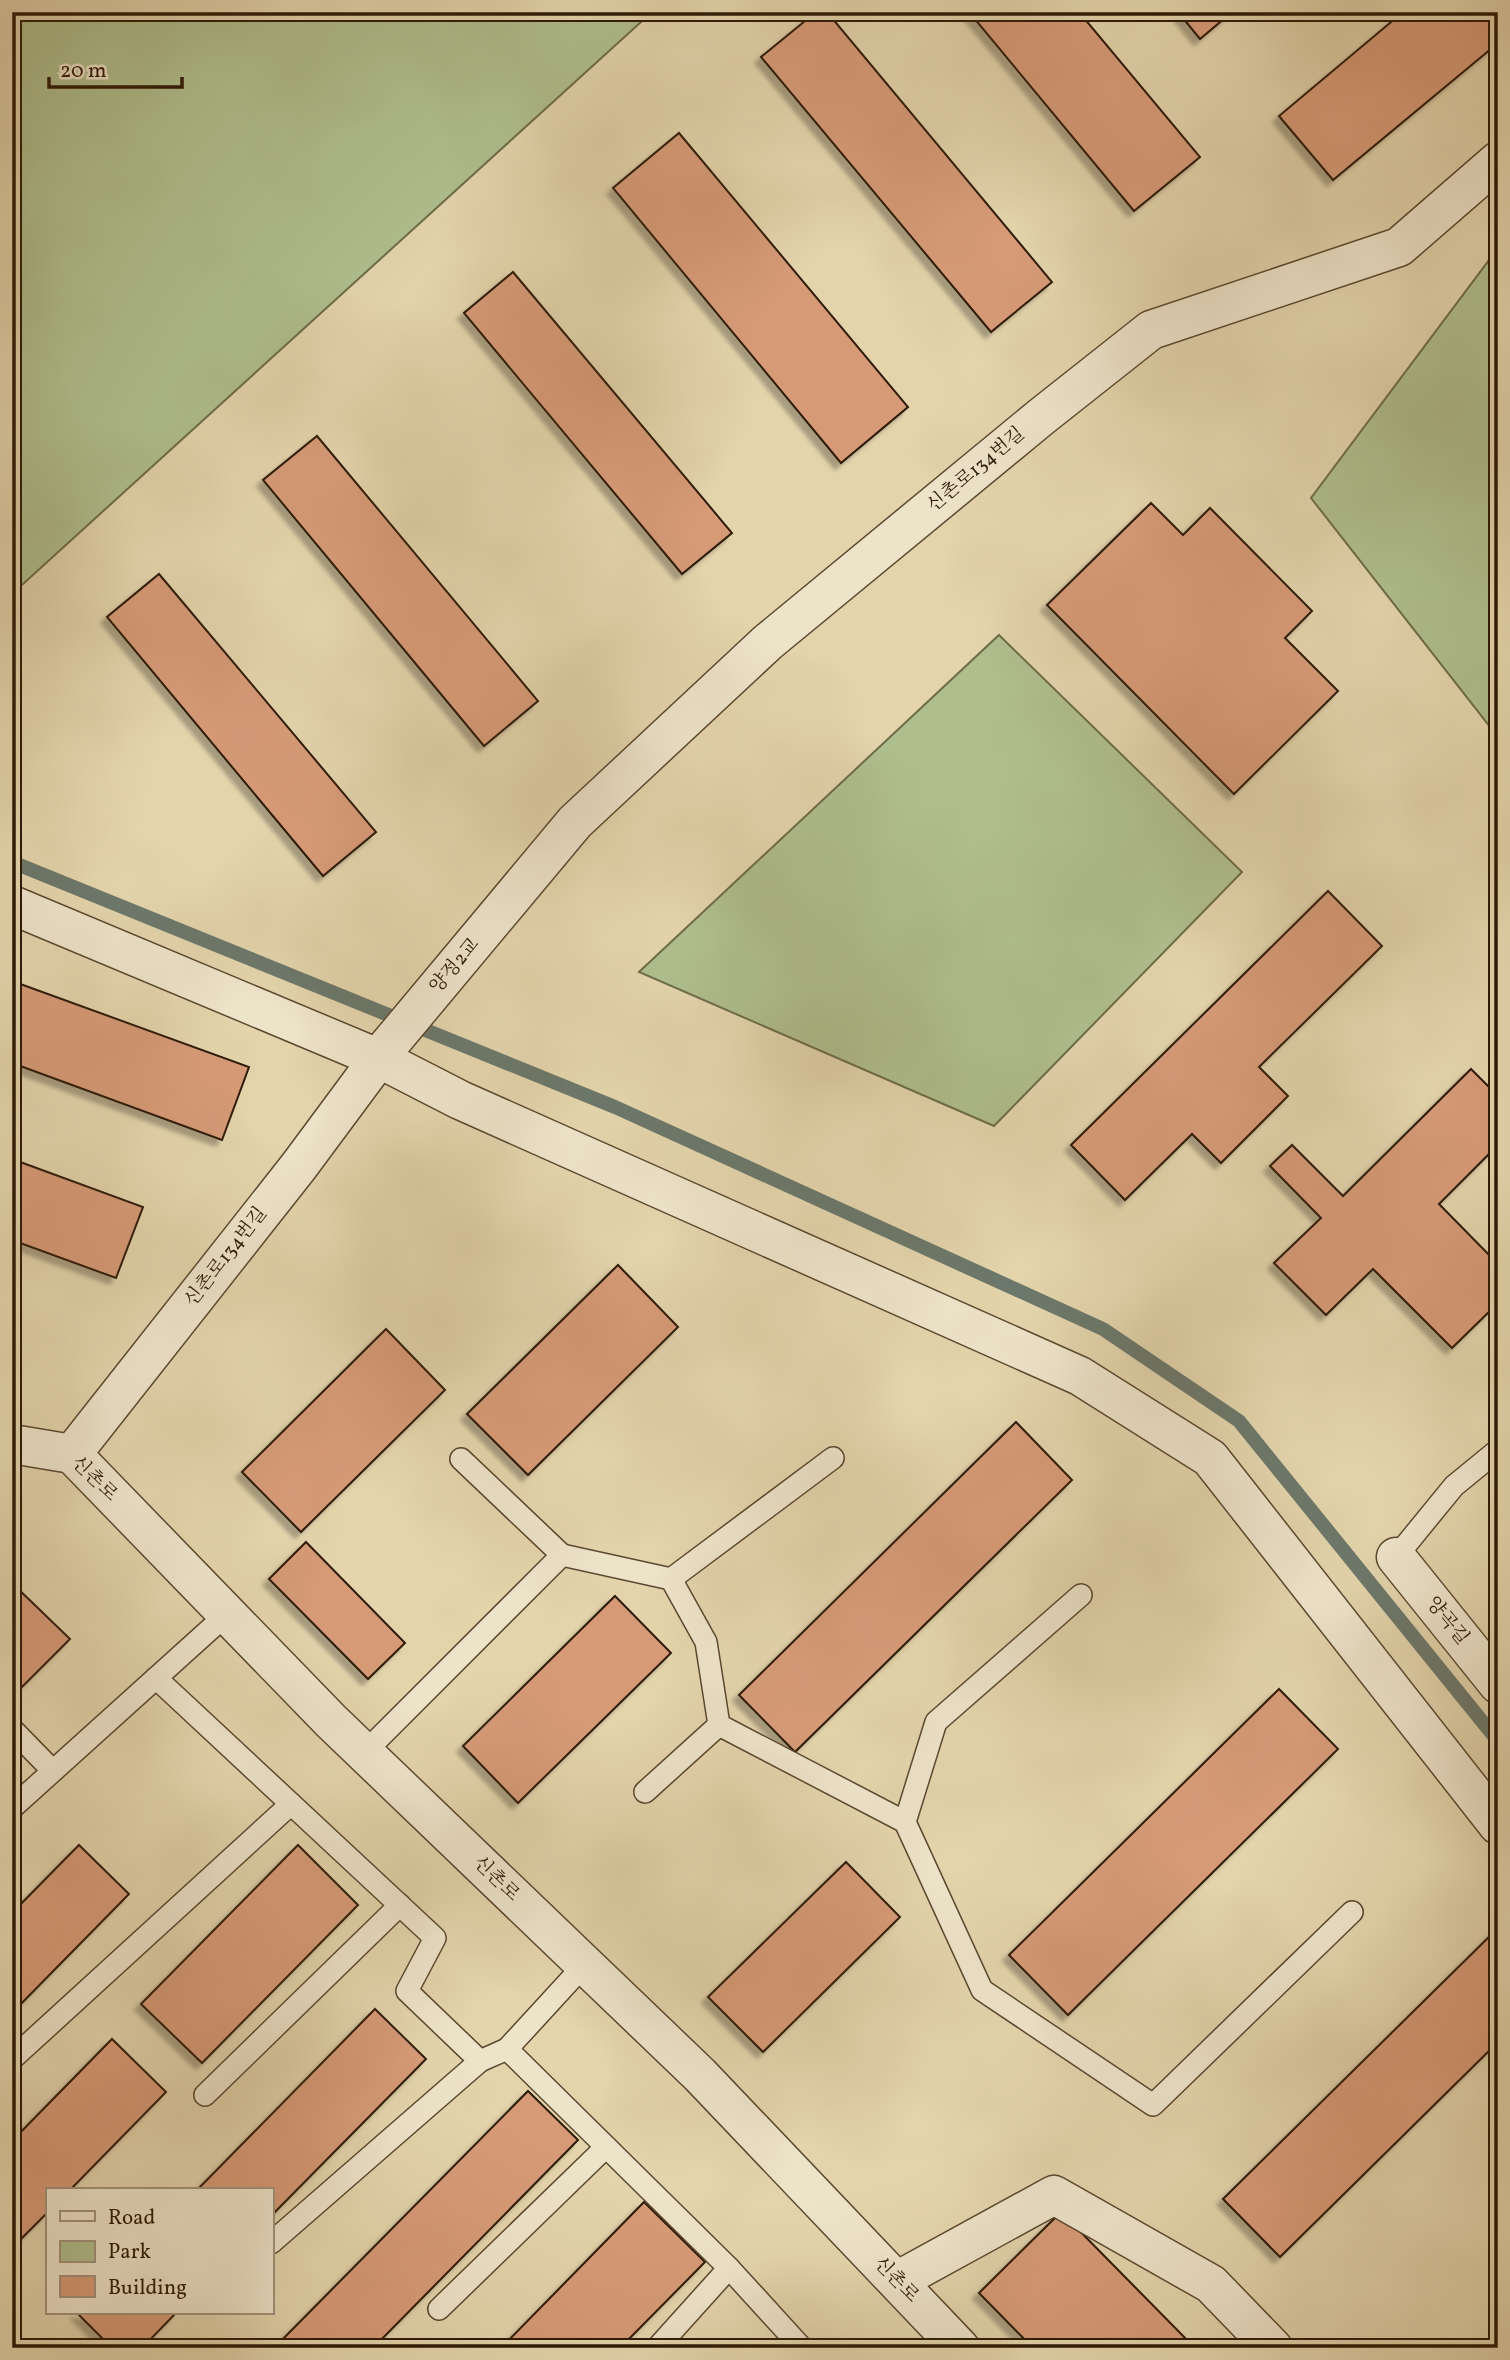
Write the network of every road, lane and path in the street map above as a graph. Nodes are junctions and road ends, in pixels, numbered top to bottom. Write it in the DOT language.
graph roads {
  1 [pos="1498,162"];
  2 [pos="522,885"];
  3 [pos="12,905"];
  4 [pos="384,1052"];
  5 [pos="12,1444"];
  6 [pos="1498,1451"];
  7 [pos="72,1454"];
  8 [pos="833,1458"];
  9 [pos="461,1459"];
  10 [pos="562,1555"];
  11 [pos="1396,1557"];
  12 [pos="671,1579"];
  13 [pos="1081,1595"];
  14 [pos="227,1614"];
  15 [pos="156,1678"];
  16 [pos="1498,1684"];
  17 [pos="719,1725"];
  18 [pos="12,1729"];
  19 [pos="364,1753"];
  20 [pos="53,1771"];
  21 [pos="645,1792"];
  22 [pos="291,1804"];
  23 [pos="12,1808"];
  24 [pos="905,1822"];
  25 [pos="1498,1825"];
  26 [pos="400,1905"];
  27 [pos="1352,1912"];
  28 [pos="585,1964"];
  29 [pos="507,2049"];
  30 [pos="12,2059"];
  31 [pos="480,2061"];
  32 [pos="205,2095"];
  33 [pos="606,2147"];
  34 [pos="273,2241"];
  35 [pos="729,2268"];
  36 [pos="897,2281"];
  37 [pos="439,2309"];
  38 [pos="657,2348"];
  39 [pos="802,2348"];
  40 [pos="960,2348"];
  41 [pos="1273,2348"];
  1 -- 2 [label="street, 신촌로134번길"];
  2 -- 4 [label="street, 양정2교"];
  3 -- 4 [label="street"];
  4 -- 7 [label="street, 신촌로134번길"];
  4 -- 25 [label="street"];
  5 -- 7 [label="street, 신촌로"];
  6 -- 11 [label="lane"];
  7 -- 14 [label="street, 신촌로"];
  8 -- 12 [label="lane"];
  9 -- 10 [label="lane"];
  10 -- 12 [label="lane"];
  10 -- 19 [label="lane"];
  11 -- 16 [label="street, 양곡길"];
  12 -- 17 [label="lane"];
  13 -- 24 [label="lane"];
  14 -- 15 [label="lane"];
  14 -- 19 [label="street, 신촌로"];
  15 -- 20 [label="lane"];
  15 -- 22 [label="lane"];
  17 -- 21 [label="lane"];
  17 -- 24 [label="lane"];
  18 -- 20 [label="lane"];
  19 -- 28 [label="street, 신촌로"];
  20 -- 23 [label="lane"];
  22 -- 26 [label="lane"];
  22 -- 30 [label="lane"];
  24 -- 27 [label="lane"];
  26 -- 31 [label="lane"];
  26 -- 32 [label="lane"];
  28 -- 29 [label="lane"];
  28 -- 36 [label="street, 신촌로"];
  29 -- 31 [label="lane"];
  29 -- 33 [label="lane"];
  31 -- 34 [label="lane"];
  33 -- 35 [label="lane"];
  33 -- 37 [label="lane"];
  35 -- 38 [label="lane"];
  35 -- 39 [label="lane"];
  36 -- 40 [label="street, 신촌로"];
  36 -- 41 [label="street"];
}
